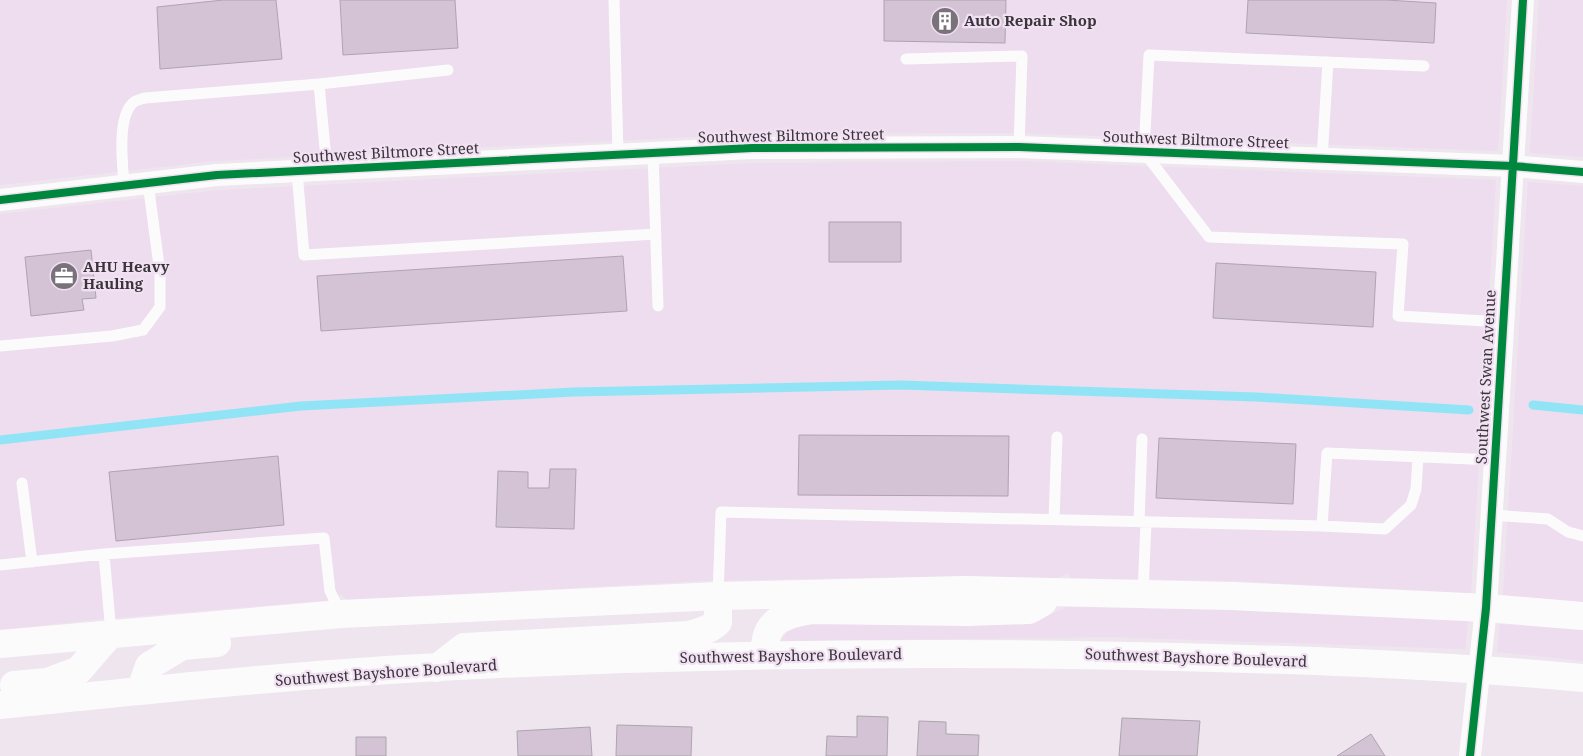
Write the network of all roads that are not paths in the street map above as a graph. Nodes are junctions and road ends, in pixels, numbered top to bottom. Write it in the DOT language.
graph roads {
  1 [pos="614,0"];
  2 [pos="1523,0"];
  3 [pos="906,59"];
  4 [pos="1328,62"];
  5 [pos="1424,66"];
  6 [pos="448,70"];
  7 [pos="319,84"];
  8 [pos="1019,147"];
  9 [pos="1144,152"];
  10 [pos="653,153"];
  11 [pos="618,155"];
  12 [pos="1322,159"];
  13 [pos="1513,166"];
  14 [pos="327,170"];
  15 [pos="297,171"];
  16 [pos="1583,172"];
  17 [pos="148,183"];
  18 [pos="124,186"];
  19 [pos="0,200"];
  20 [pos="656,234"];
  21 [pos="658,306"];
  22 [pos="1503,322"];
  23 [pos="0,346"];
  24 [pos="1057,437"];
  25 [pos="1142,439"];
  26 [pos="1418,456"];
  27 [pos="1495,460"];
  28 [pos="22,483"];
  29 [pos="1492,515"];
  30 [pos="1054,520"];
  31 [pos="1142,522"];
  32 [pos="1322,526"];
  33 [pos="1583,536"];
  34 [pos="104,554"];
  35 [pos="32,562"];
  36 [pos="0,565"];
  37 [pos="1062,593"];
  38 [pos="1143,594"];
  39 [pos="718,596"];
  40 [pos="1486,608"];
  41 [pos="341,614"];
  42 [pos="1583,616"];
  43 [pos="111,633"];
  44 [pos="0,644"];
  45 [pos="765,655"];
  46 [pos="437,668"];
  47 [pos="1480,668"];
  48 [pos="1583,678"];
  49 [pos="0,686"];
  50 [pos="140,691"];
  51 [pos="0,705"];
  52 [pos="1470,756"];
  1 -- 11 [label="lane"];
  2 -- 13 [label="street, Southwest Swan Avenue"];
  3 -- 8 [label="lane"];
  4 -- 5 [label="lane"];
  4 -- 9 [label="lane"];
  4 -- 12 [label="lane"];
  6 -- 7 [label="lane"];
  7 -- 14 [label="lane"];
  7 -- 18 [label="lane"];
  8 -- 9 [label="street, Southwest Biltmore Street"];
  8 -- 10 [label="street, Southwest Biltmore Street"];
  9 -- 12 [label="street, Southwest Biltmore Street"];
  9 -- 22 [label="lane"];
  10 -- 11 [label="street, Southwest Biltmore Street"];
  10 -- 20 [label="lane"];
  11 -- 14 [label="street, Southwest Biltmore Street"];
  12 -- 13 [label="street, Southwest Biltmore Street"];
  13 -- 16 [label="street, Southwest Biltmore Street"];
  13 -- 22 [label="street, Southwest Swan Avenue"];
  14 -- 15 [label="street, Southwest Biltmore Street"];
  15 -- 17 [label="street, Southwest Biltmore Street"];
  15 -- 20 [label="lane"];
  17 -- 18 [label="street, Southwest Biltmore Street"];
  17 -- 23 [label="lane"];
  18 -- 19 [label="street, Southwest Biltmore Street"];
  20 -- 21 [label="lane"];
  22 -- 27 [label="street, Southwest Swan Avenue"];
  24 -- 30 [label="lane"];
  25 -- 31 [label="lane"];
  26 -- 27 [label="lane"];
  26 -- 32 [label="lane"];
  26 -- 32 [label="lane"];
  27 -- 29 [label="street, Southwest Swan Avenue"];
  28 -- 35 [label="lane"];
  29 -- 33 [label="lane"];
  29 -- 40 [label="street, Southwest Swan Avenue"];
  30 -- 31 [label="lane"];
  30 -- 39 [label="lane"];
  31 -- 32 [label="lane"];
  31 -- 38 [label="lane"];
  34 -- 35 [label="lane"];
  34 -- 41 [label="lane"];
  34 -- 43 [label="lane"];
  35 -- 36 [label="lane"];
  37 -- 38 [label="main road"];
  37 -- 39 [label="main road"];
  37 -- 45 [label="main road"];
  38 -- 40 [label="main road"];
  39 -- 41 [label="main road"];
  39 -- 46 [label="main road"];
  40 -- 42 [label="main road"];
  40 -- 47 [label="street, Southwest Swan Avenue"];
  41 -- 43 [label="main road"];
  41 -- 50 [label="main road"];
  43 -- 44 [label="main road"];
  43 -- 49 [label="main road"];
  45 -- 46 [label="main road, Southwest Bayshore Boulevard"];
  45 -- 47 [label="main road, Southwest Bayshore Boulevard"];
  46 -- 50 [label="main road, Southwest Bayshore Boulevard"];
  47 -- 48 [label="main road, Southwest Bayshore Boulevard"];
  47 -- 52 [label="street, Southwest Swan Avenue"];
  50 -- 51 [label="main road, Southwest Bayshore Boulevard"];
}
